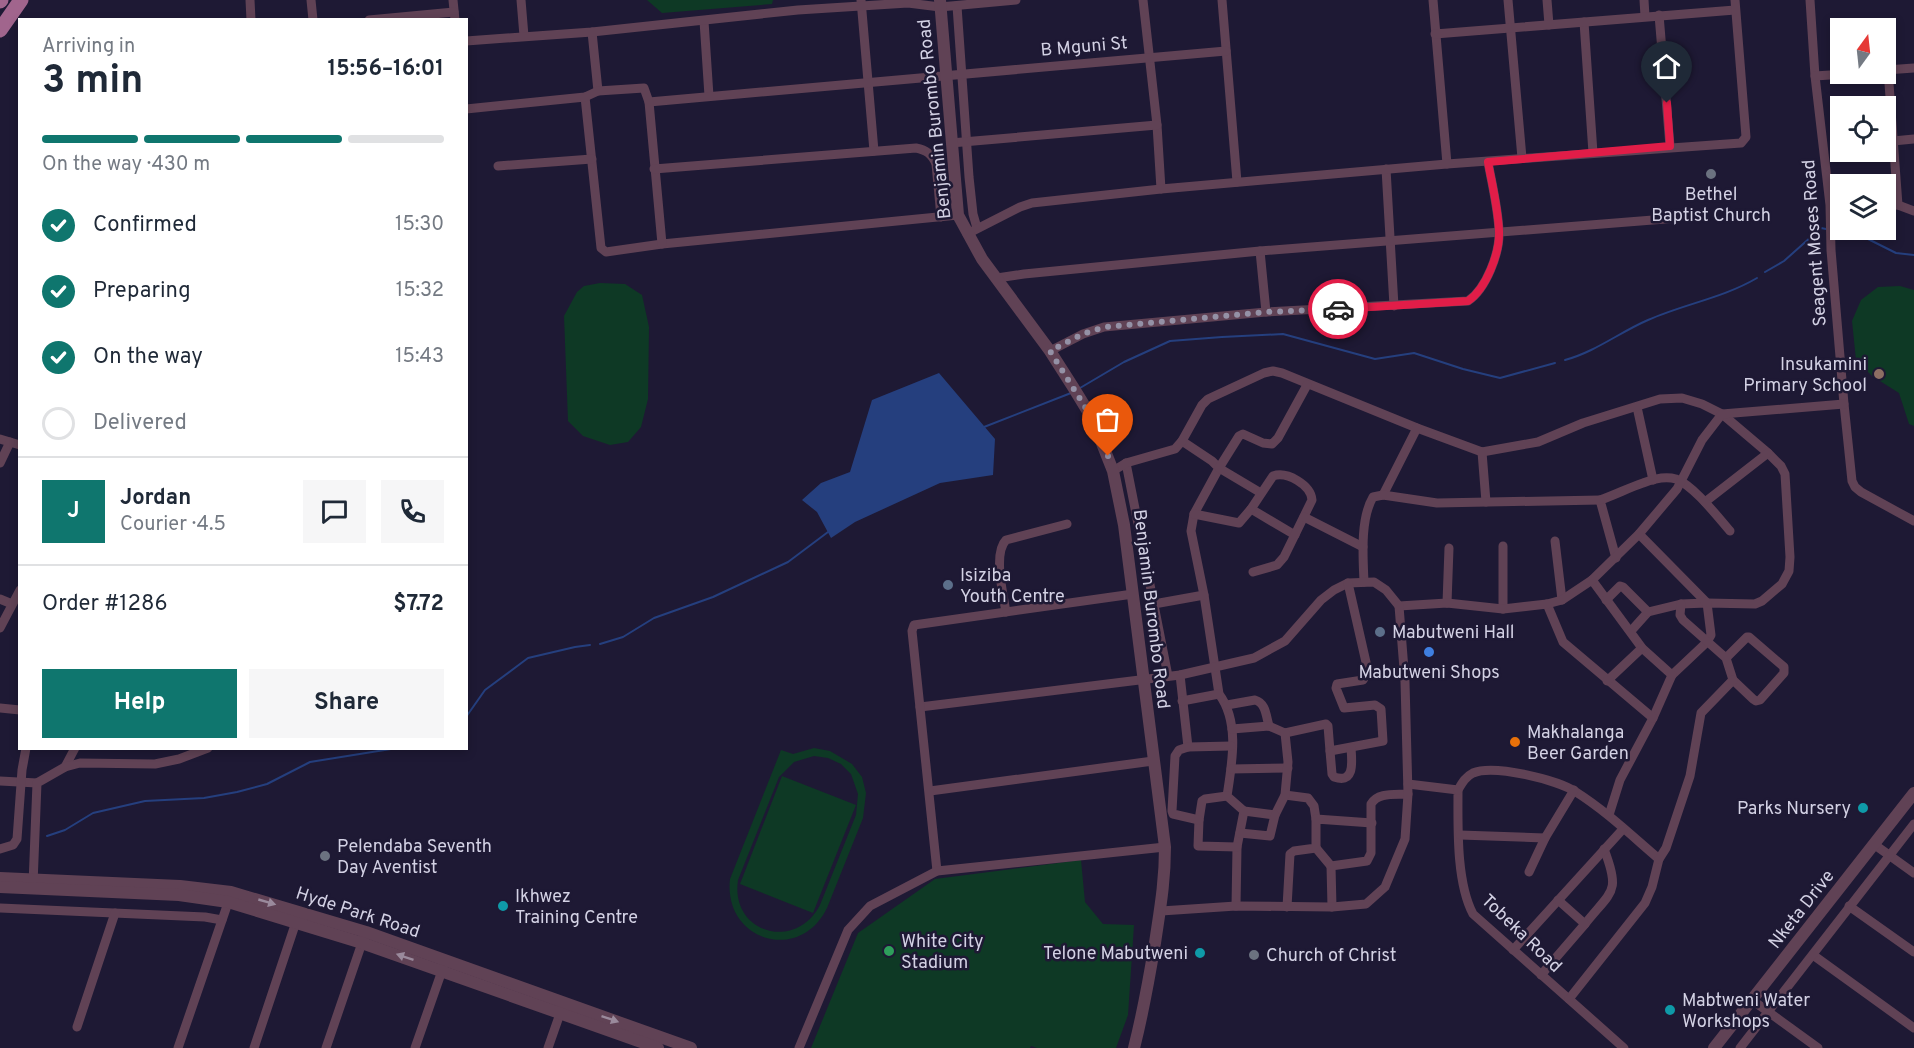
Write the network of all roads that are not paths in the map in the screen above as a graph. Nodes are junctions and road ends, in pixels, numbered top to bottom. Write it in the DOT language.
graph roads {
  1 [pos="21,0"];
  2 [pos="250,0"];
  3 [pos="311,0"];
  4 [pos="453,0"];
  5 [pos="521,0"];
  6 [pos="1016,0"];
  7 [pos="1143,0"];
  8 [pos="1222,0"];
  9 [pos="1432,0"];
  10 [pos="1508,0"];
  11 [pos="1547,0"];
  12 [pos="1644,0"];
  13 [pos="1810,0"];
  14 [pos="909,2"];
  15 [pos="861,3"];
  16 [pos="940,4"];
  17 [pos="798,5"];
  18 [pos="1735,5"];
  19 [pos="957,6"];
  20 [pos="1659,15"];
  21 [pos="455,16"];
  22 [pos="1645,16"];
  23 [pos="251,18"];
  24 [pos="313,18"];
  25 [pos="412,18"];
  26 [pos="704,21"];
  27 [pos="1584,22"];
  28 [pos="1549,25"];
  29 [pos="1510,28"];
  30 [pos="0,30"];
  31 [pos="592,32"];
  32 [pos="1435,34"];
  33 [pos="524,36"];
  34 [pos="468,41"];
  35 [pos="1226,51"];
  36 [pos="1150,57"];
  37 [pos="1914,68"];
  38 [pos="1896,69"];
  39 [pos="962,75"];
  40 [pos="1830,75"];
  41 [pos="945,76"];
  42 [pos="1815,76"];
  43 [pos="869,82"];
  44 [pos="598,92"];
  45 [pos="710,96"];
  46 [pos="585,97"];
  47 [pos="649,102"];
  48 [pos="468,109"];
  49 [pos="1157,125"];
  50 [pos="1914,139"];
  51 [pos="1896,141"];
  52 [pos="966,142"];
  53 [pos="951,143"];
  54 [pos="1670,146"];
  55 [pos="874,151"];
  56 [pos="1593,153"];
  57 [pos="1522,158"];
  58 [pos="592,159"];
  59 [pos="1488,162"];
  60 [pos="1895,162"];
  61 [pos="1447,164"];
  62 [pos="498,166"];
  63 [pos="654,169"];
  64 [pos="1386,169"];
  65 [pos="1830,174"];
  66 [pos="1237,182"];
  67 [pos="1161,189"];
  68 [pos="1898,205"];
  69 [pos="1914,211"];
  70 [pos="958,215"];
  71 [pos="941,217"];
  72 [pos="1678,218"];
  73 [pos="972,231"];
  74 [pos="1499,233"];
  75 [pos="1832,240"];
  76 [pos="1390,241"];
  77 [pos="662,244"];
  78 [pos="1260,251"];
  79 [pos="997,278"];
  80 [pos="1394,306"];
  81 [pos="1266,312"];
  82 [pos="1050,351"];
  83 [pos="1308,385"];
  84 [pos="1844,404"];
  85 [pos="1637,407"];
  86 [pos="1722,414"];
  87 [pos="1418,429"];
  88 [pos="1182,441"];
  89 [pos="10,442"];
  90 [pos="1482,452"];
  91 [pos="1768,453"];
  92 [pos="0,463"];
  93 [pos="1126,463"];
  94 [pos="1219,468"];
  95 [pos="1113,471"];
  96 [pos="1653,480"];
  97 [pos="1682,482"];
  98 [pos="1261,493"];
  99 [pos="1383,495"];
  100 [pos="1600,500"];
  101 [pos="1486,502"];
  102 [pos="1705,502"];
  103 [pos="1251,509"];
  104 [pos="1194,514"];
  105 [pos="1304,517"];
  106 [pos="1914,521"];
  107 [pos="1067,524"];
  108 [pos="1730,531"];
  109 [pos="1639,534"];
  110 [pos="1295,535"];
  111 [pos="1555,541"];
  112 [pos="1503,546"];
  113 [pos="1363,547"];
  114 [pos="1449,548"];
  115 [pos="1616,558"];
  116 [pos="1253,572"];
  117 [pos="1592,580"];
  118 [pos="1364,582"];
  119 [pos="1348,583"];
  120 [pos="18,594"];
  121 [pos="1133,594"];
  122 [pos="1204,595"];
  123 [pos="0,599"];
  124 [pos="1562,600"];
  125 [pos="1606,600"];
  126 [pos="1447,603"];
  127 [pos="1707,603"];
  128 [pos="12,604"];
  129 [pos="1154,604"];
  130 [pos="1547,604"];
  131 [pos="1681,604"];
  132 [pos="1400,606"];
  133 [pos="1503,609"];
  134 [pos="1006,612"];
  135 [pos="1648,612"];
  136 [pos="0,628"];
  137 [pos="1631,631"];
  138 [pos="1707,642"];
  139 [pos="1642,648"];
  140 [pos="1726,658"];
  141 [pos="1215,667"];
  142 [pos="1180,675"];
  143 [pos="1672,675"];
  144 [pos="1168,676"];
  145 [pos="1143,679"];
  146 [pos="1733,680"];
  147 [pos="1607,681"];
  148 [pos="1219,694"];
  149 [pos="1182,701"];
  150 [pos="1227,705"];
  151 [pos="920,707"];
  152 [pos="0,708"];
  153 [pos="18,710"];
  154 [pos="1653,718"];
  155 [pos="1269,726"];
  156 [pos="1232,729"];
  157 [pos="1285,733"];
  158 [pos="1231,746"];
  159 [pos="1188,747"];
  160 [pos="1351,748"];
  161 [pos="26,750"];
  162 [pos="74,750"];
  163 [pos="203,750"];
  164 [pos="1330,751"];
  165 [pos="1153,762"];
  166 [pos="65,767"];
  167 [pos="1288,768"];
  168 [pos="1231,769"];
  169 [pos="0,781"];
  170 [pos="21,782"];
  171 [pos="37,783"];
  172 [pos="1408,789"];
  173 [pos="1458,790"];
  174 [pos="1574,790"];
  175 [pos="930,791"];
  176 [pos="1914,792"];
  177 [pos="1286,795"];
  178 [pos="1227,796"];
  179 [pos="1244,811"];
  180 [pos="1275,815"];
  181 [pos="1609,815"];
  182 [pos="1316,819"];
  183 [pos="1199,820"];
  184 [pos="1372,823"];
  185 [pos="1914,824"];
  186 [pos="1623,829"];
  187 [pos="1240,833"];
  188 [pos="1460,835"];
  189 [pos="1545,838"];
  190 [pos="1875,845"];
  191 [pos="1165,847"];
  192 [pos="1237,847"];
  193 [pos="1316,848"];
  194 [pos="0,849"];
  195 [pos="1604,849"];
  196 [pos="1889,855"];
  197 [pos="1659,859"];
  198 [pos="1331,866"];
  199 [pos="937,871"];
  200 [pos="1529,872"];
  201 [pos="1914,873"];
  202 [pos="0,878"];
  203 [pos="33,884"];
  204 [pos="0,887"];
  205 [pos="230,897"];
  206 [pos="1558,900"];
  207 [pos="1236,906"];
  208 [pos="1850,906"];
  209 [pos="0,908"];
  210 [pos="1287,908"];
  211 [pos="1332,908"];
  212 [pos="1161,911"];
  213 [pos="115,913"];
  214 [pos="298,917"];
  215 [pos="222,920"];
  216 [pos="1585,924"];
  217 [pos="364,937"];
  218 [pos="1513,950"];
  219 [pos="1914,952"];
  220 [pos="1813,954"];
  221 [pos="444,966"];
  222 [pos="1541,975"];
  223 [pos="1569,999"];
  224 [pos="1752,1000"];
  225 [pos="562,1008"];
  226 [pos="1768,1012"];
  227 [pos="77,1027"];
  228 [pos="1914,1028"];
  229 [pos="419,1047"];
  230 [pos="178,1048"];
  231 [pos="254,1048"];
  232 [pos="326,1048"];
  233 [pos="548,1048"];
  234 [pos="658,1048"];
  235 [pos="691,1048"];
  236 [pos="799,1048"];
  237 [pos="1134,1048"];
  238 [pos="1624,1048"];
  239 [pos="1714,1048"];
  240 [pos="1740,1048"];
  241 [pos="1818,1048"];
  1 -- 30 [label="main road"];
  2 -- 23 [label="street"];
  3 -- 24 [label="street"];
  4 -- 21 [label="street"];
  5 -- 33 [label="street"];
  6 -- 19 [label="street"];
  7 -- 36 [label="street"];
  8 -- 35 [label="street"];
  9 -- 32 [label="street"];
  10 -- 29 [label="street"];
  11 -- 28 [label="street"];
  12 -- 22 [label="street"];
  13 -- 42 [label="street, Seagent Moses Road"];
  14 -- 15 [label="street"];
  14 -- 16 [label="street"];
  15 -- 17 [label="street"];
  15 -- 43 [label="street"];
  16 -- 19 [label="street"];
  16 -- 41 [label="street, Benjamin Burombo Road"];
  17 -- 26 [label="street"];
  18 -- 20 [label="street"];
  18 -- 54 [label="street"];
  19 -- 39 [label="street"];
  20 -- 22 [label="street"];
  20 -- 54 [label="street"];
  21 -- 25 [label="street"];
  22 -- 27 [label="street"];
  26 -- 31 [label="street"];
  26 -- 45 [label="street"];
  27 -- 28 [label="street"];
  27 -- 56 [label="street"];
  28 -- 29 [label="street"];
  29 -- 32 [label="street"];
  29 -- 57 [label="street"];
  31 -- 33 [label="street"];
  31 -- 44 [label="street"];
  32 -- 61 [label="street"];
  33 -- 34 [label="street"];
  35 -- 36 [label="street, B Mguni St"];
  35 -- 66 [label="street"];
  36 -- 39 [label="street, B Mguni St"];
  36 -- 49 [label="street"];
  37 -- 38 [label="street"];
  39 -- 41 [label="street, B Mguni St"];
  39 -- 52 [label="street"];
  40 -- 42 [label="street"];
  41 -- 43 [label="street, B Mguni St"];
  41 -- 53 [label="street, Benjamin Burombo Road"];
  42 -- 65 [label="street, Seagent Moses Road"];
  43 -- 45 [label="street, B Mguni St"];
  43 -- 55 [label="street"];
  44 -- 46 [label="street"];
  44 -- 47 [label="street"];
  45 -- 47 [label="street, B Mguni St"];
  46 -- 48 [label="street"];
  46 -- 58 [label="street"];
  47 -- 63 [label="street"];
  49 -- 52 [label="street"];
  49 -- 67 [label="street"];
  50 -- 51 [label="street"];
  52 -- 53 [label="street"];
  52 -- 73 [label="street"];
  53 -- 70 [label="street, Benjamin Burombo Road"];
  54 -- 56 [label="street"];
  55 -- 63 [label="street"];
  55 -- 71 [label="street"];
  56 -- 57 [label="street"];
  57 -- 59 [label="street"];
  58 -- 62 [label="street"];
  58 -- 77 [label="street"];
  59 -- 61 [label="street"];
  59 -- 74 [label="street"];
  60 -- 68 [label="street"];
  61 -- 64 [label="street"];
  63 -- 77 [label="street"];
  64 -- 66 [label="street"];
  64 -- 76 [label="street"];
  66 -- 67 [label="street"];
  67 -- 73 [label="street"];
  68 -- 69 [label="street"];
  70 -- 71 [label="street"];
  70 -- 73 [label="street, Benjamin Burombo Road"];
  71 -- 77 [label="street"];
  72 -- 74 [label="street"];
  73 -- 79 [label="street, Benjamin Burombo Road"];
  74 -- 76 [label="street"];
  74 -- 80 [label="street"];
  75 -- 84 [label="street, Seagent Moses Road"];
  76 -- 78 [label="street"];
  76 -- 80 [label="street"];
  78 -- 79 [label="street"];
  78 -- 81 [label="street"];
  79 -- 82 [label="street, Benjamin Burombo Road"];
  80 -- 81 [label="street"];
  81 -- 82 [label="street"];
  82 -- 95 [label="street, Benjamin Burombo Road"];
  83 -- 87 [label="street"];
  83 -- 88 [label="street"];
  83 -- 94 [label="street"];
  84 -- 86 [label="street"];
  84 -- 106 [label="street, Seagent Moses Road"];
  85 -- 86 [label="street"];
  85 -- 90 [label="street"];
  85 -- 96 [label="street"];
  86 -- 91 [label="street"];
  86 -- 97 [label="street"];
  87 -- 90 [label="street"];
  87 -- 99 [label="street"];
  88 -- 93 [label="street"];
  88 -- 94 [label="street"];
  89 -- 92 [label="street"];
  90 -- 101 [label="street"];
  91 -- 102 [label="street"];
  91 -- 127 [label="street"];
  93 -- 95 [label="street"];
  93 -- 129 [label="street"];
  94 -- 98 [label="street"];
  94 -- 104 [label="street"];
  95 -- 121 [label="street, Benjamin Burombo Road"];
  96 -- 97 [label="street"];
  96 -- 100 [label="street"];
  97 -- 102 [label="street"];
  97 -- 109 [label="street"];
  98 -- 103 [label="street"];
  98 -- 105 [label="street"];
  99 -- 101 [label="street"];
  99 -- 113 [label="street"];
  100 -- 101 [label="street"];
  100 -- 115 [label="street"];
  102 -- 108 [label="street"];
  103 -- 104 [label="street"];
  103 -- 110 [label="street"];
  104 -- 122 [label="street"];
  105 -- 110 [label="street"];
  105 -- 113 [label="street"];
  107 -- 134 [label="street"];
  109 -- 115 [label="street"];
  109 -- 127 [label="street"];
  110 -- 116 [label="street"];
  111 -- 124 [label="street"];
  112 -- 133 [label="street"];
  113 -- 118 [label="street"];
  114 -- 126 [label="street"];
  115 -- 117 [label="street"];
  117 -- 124 [label="street"];
  117 -- 125 [label="street"];
  118 -- 119 [label="street"];
  118 -- 132 [label="street"];
  119 -- 141 [label="street"];
  119 -- 160 [label="street"];
  120 -- 128 [label="street"];
  121 -- 134 [label="street"];
  121 -- 145 [label="street, Benjamin Burombo Road"];
  122 -- 129 [label="street"];
  122 -- 141 [label="street"];
  123 -- 128 [label="street"];
  124 -- 130 [label="street"];
  125 -- 135 [label="street"];
  125 -- 137 [label="street"];
  126 -- 132 [label="street"];
  126 -- 133 [label="street"];
  127 -- 131 [label="street"];
  127 -- 138 [label="street"];
  128 -- 136 [label="street"];
  129 -- 144 [label="street"];
  130 -- 133 [label="street"];
  130 -- 147 [label="street"];
  131 -- 135 [label="street"];
  131 -- 138 [label="street"];
  132 -- 172 [label="street"];
  134 -- 151 [label="street"];
  135 -- 137 [label="street"];
  137 -- 139 [label="street"];
  138 -- 140 [label="street"];
  138 -- 143 [label="street"];
  139 -- 143 [label="street"];
  139 -- 147 [label="street"];
  140 -- 146 [label="street"];
  140 -- 146 [label="street"];
  141 -- 142 [label="street"];
  141 -- 148 [label="street"];
  142 -- 144 [label="street"];
  142 -- 149 [label="street"];
  143 -- 154 [label="street"];
  144 -- 145 [label="street"];
  145 -- 151 [label="street"];
  145 -- 165 [label="street, Benjamin Burombo Road"];
  146 -- 197 [label="street"];
  147 -- 154 [label="street"];
  148 -- 149 [label="street"];
  148 -- 150 [label="street"];
  149 -- 159 [label="street"];
  150 -- 155 [label="street"];
  150 -- 156 [label="street"];
  151 -- 175 [label="street"];
  152 -- 153 [label="street"];
  154 -- 181 [label="street"];
  155 -- 156 [label="street"];
  155 -- 157 [label="street"];
  156 -- 158 [label="street"];
  157 -- 164 [label="street"];
  157 -- 167 [label="street"];
  158 -- 159 [label="street"];
  158 -- 168 [label="street"];
  159 -- 183 [label="street"];
  160 -- 164 [label="street"];
  160 -- 164 [label="street"];
  161 -- 170 [label="street"];
  162 -- 166 [label="street"];
  163 -- 166 [label="street"];
  165 -- 175 [label="street"];
  165 -- 191 [label="street, Benjamin Burombo Road"];
  166 -- 171 [label="street"];
  167 -- 168 [label="street"];
  167 -- 177 [label="street"];
  168 -- 178 [label="street"];
  169 -- 170 [label="street"];
  170 -- 171 [label="street"];
  170 -- 194 [label="street"];
  171 -- 203 [label="street"];
  172 -- 173 [label="street"];
  172 -- 184 [label="street"];
  172 -- 211 [label="street"];
  173 -- 174 [label="street"];
  173 -- 188 [label="street, Tobeka Road"];
  174 -- 181 [label="street"];
  174 -- 189 [label="street"];
  175 -- 199 [label="street"];
  176 -- 190 [label="street, Nketa Drive"];
  177 -- 180 [label="street"];
  177 -- 182 [label="street"];
  178 -- 179 [label="street"];
  178 -- 183 [label="street"];
  179 -- 180 [label="street"];
  179 -- 187 [label="street"];
  180 -- 187 [label="street"];
  181 -- 186 [label="street"];
  182 -- 184 [label="street"];
  182 -- 193 [label="street"];
  183 -- 192 [label="street"];
  184 -- 198 [label="street"];
  185 -- 196 [label="street"];
  186 -- 195 [label="street"];
  186 -- 197 [label="street"];
  187 -- 192 [label="street"];
  188 -- 189 [label="street"];
  188 -- 218 [label="street, Tobeka Road"];
  189 -- 200 [label="street"];
  190 -- 196 [label="street"];
  190 -- 224 [label="street, Nketa Drive"];
  191 -- 199 [label="street"];
  191 -- 212 [label="street, Benjamin Burombo Road"];
  192 -- 207 [label="street"];
  193 -- 198 [label="street"];
  193 -- 210 [label="street"];
  195 -- 206 [label="street"];
  195 -- 216 [label="street"];
  196 -- 201 [label="street"];
  196 -- 208 [label="street"];
  197 -- 223 [label="street"];
  198 -- 211 [label="street"];
  199 -- 236 [label="street"];
  202 -- 203 [label="street, Hyde Park Road"];
  203 -- 204 [label="street, Hyde Park Road"];
  203 -- 205 [label="street, Hyde Park Road"];
  205 -- 214 [label="street, Hyde Park Road"];
  205 -- 215 [label="street"];
  206 -- 216 [label="street"];
  206 -- 218 [label="street"];
  207 -- 210 [label="street"];
  207 -- 212 [label="street"];
  208 -- 219 [label="street"];
  208 -- 220 [label="street"];
  209 -- 213 [label="street"];
  210 -- 211 [label="street"];
  212 -- 237 [label="street, Benjamin Burombo Road"];
  213 -- 215 [label="street"];
  213 -- 227 [label="street"];
  214 -- 217 [label="street, Hyde Park Road"];
  214 -- 231 [label="street"];
  215 -- 230 [label="street"];
  216 -- 222 [label="street"];
  217 -- 221 [label="street, Hyde Park Road"];
  217 -- 232 [label="street"];
  218 -- 222 [label="street, Tobeka Road"];
  220 -- 226 [label="street"];
  220 -- 228 [label="street"];
  221 -- 225 [label="street, Hyde Park Road"];
  221 -- 229 [label="street"];
  222 -- 223 [label="street, Tobeka Road"];
  223 -- 238 [label="street, Tobeka Road"];
  224 -- 226 [label="street"];
  224 -- 239 [label="street, Nketa Drive"];
  225 -- 233 [label="street"];
  225 -- 234 [label="street, Hyde Park Road"];
  225 -- 235 [label="street, Hyde Park Road, one-way"];
  226 -- 240 [label="street"];
  226 -- 241 [label="street"];
}
